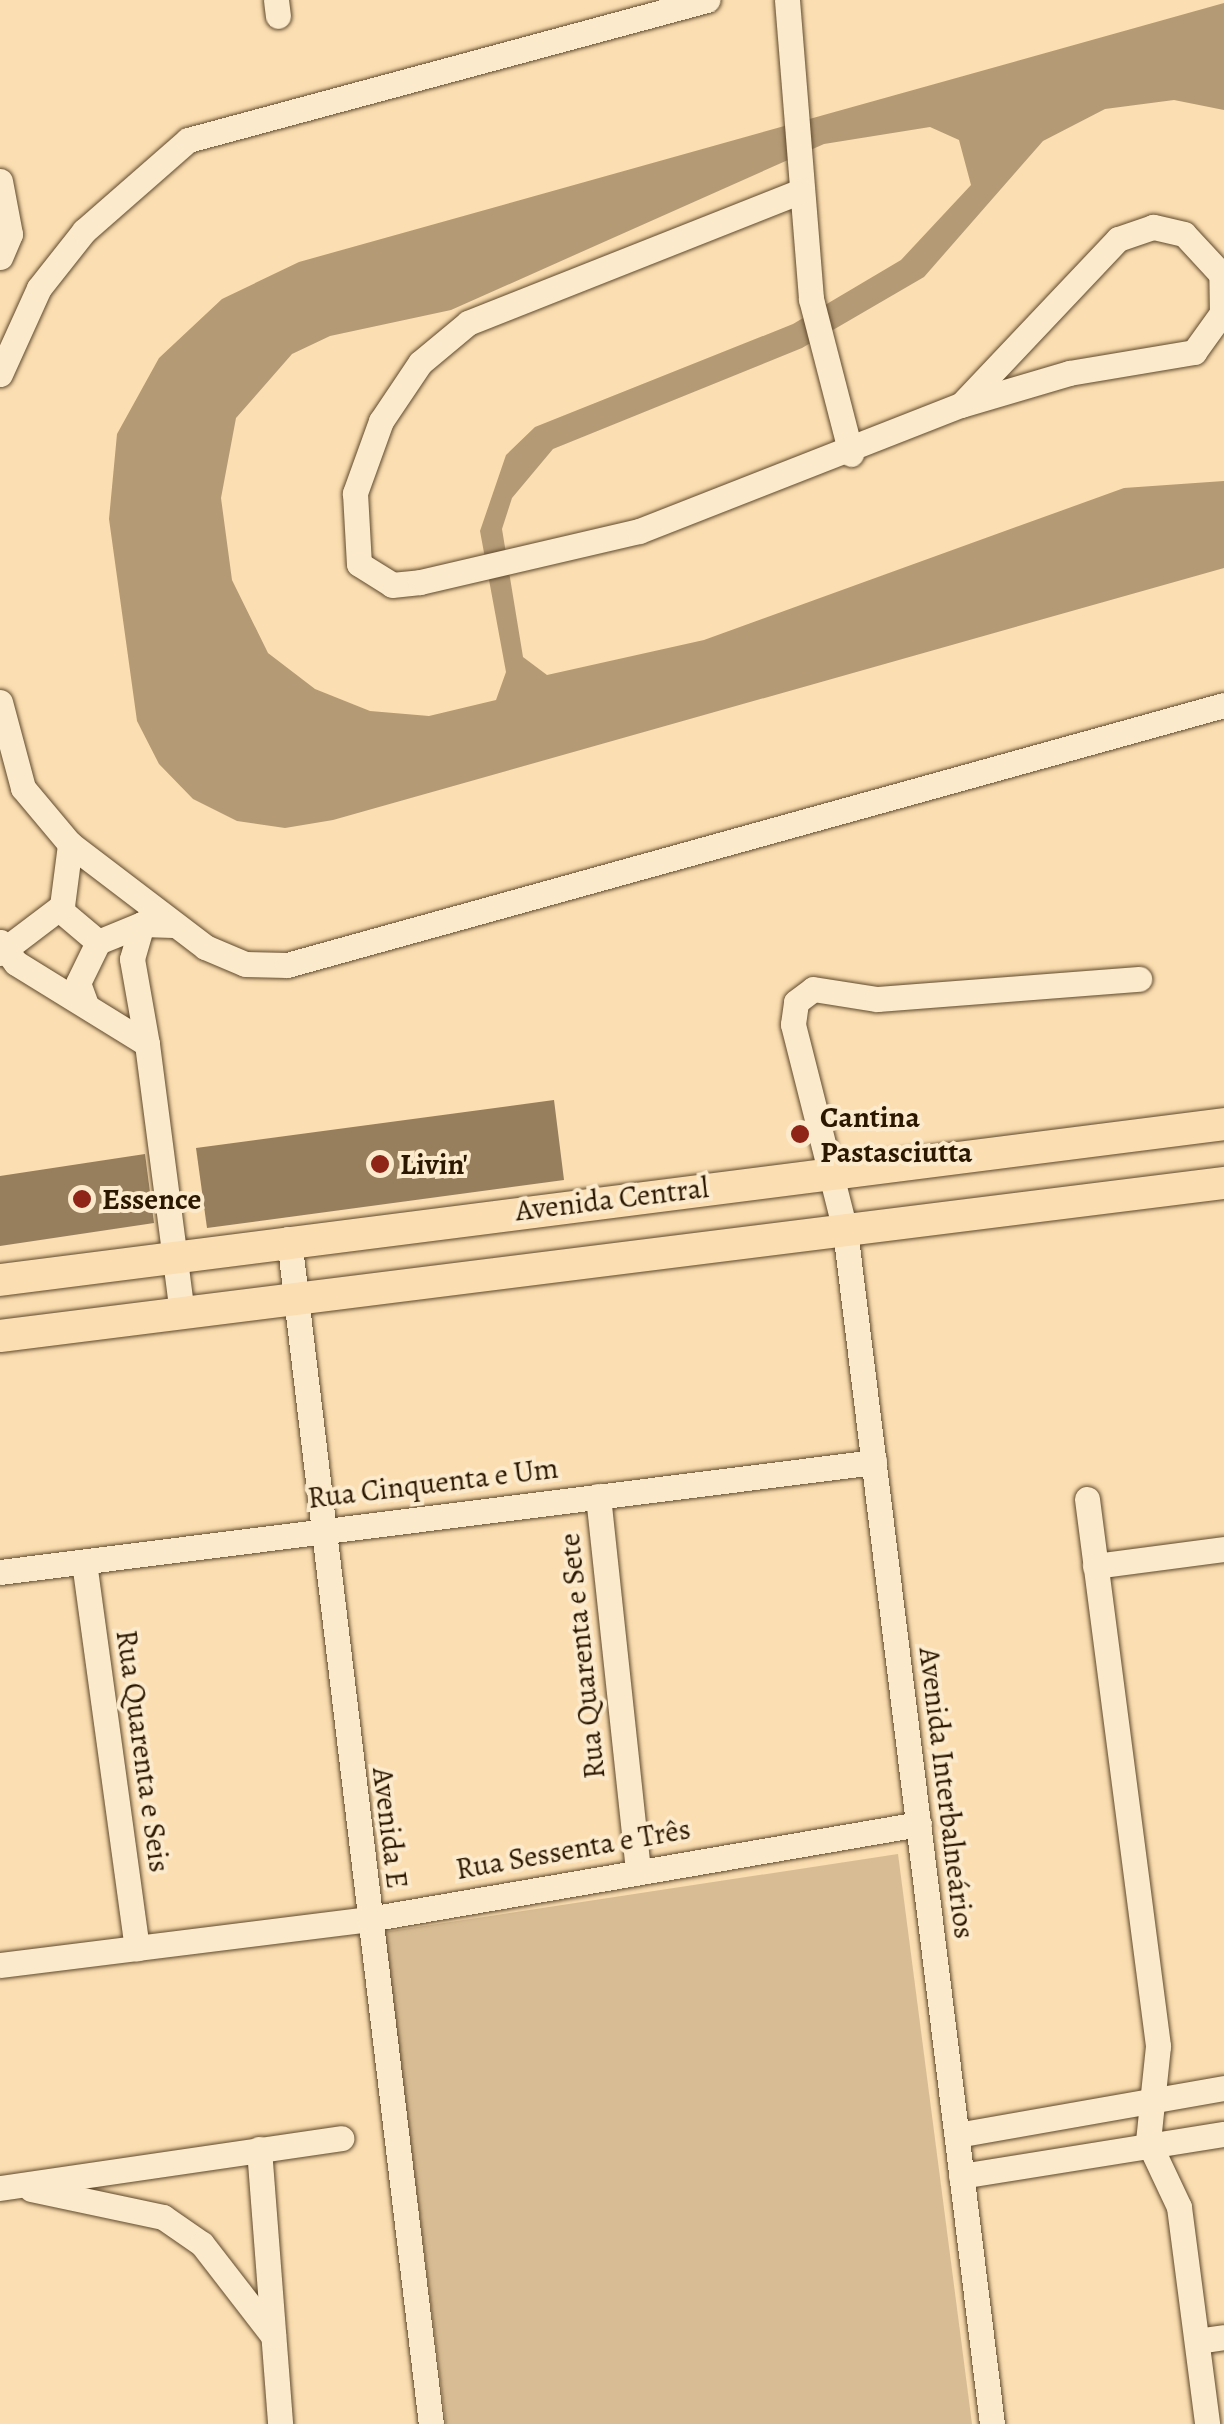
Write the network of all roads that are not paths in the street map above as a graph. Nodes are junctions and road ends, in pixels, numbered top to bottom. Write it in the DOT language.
graph roads {
  1 [pos="707,0"];
  2 [pos="787,0"];
  3 [pos="0,181"];
  4 [pos="801,191"];
  5 [pos="3,243"];
  6 [pos="0,374"];
  7 [pos="961,405"];
  8 [pos="851,454"];
  9 [pos="0,702"];
  10 [pos="1224,705"];
  11 [pos="70,844"];
  12 [pos="60,909"];
  13 [pos="142,924"];
  14 [pos="173,925"];
  15 [pos="98,942"];
  16 [pos="1,948"];
  17 [pos="1139,979"];
  18 [pos="85,1002"];
  19 [pos="148,1044"];
  20 [pos="1224,1124"];
  21 [pos="832,1172"];
  22 [pos="1224,1183"];
  23 [pos="845,1230"];
  24 [pos="289,1239"];
  25 [pos="180,1258"];
  26 [pos="0,1280"];
  27 [pos="293,1299"];
  28 [pos="182,1313"];
  29 [pos="0,1336"];
  30 [pos="874,1462"];
  31 [pos="598,1496"];
  32 [pos="1087,1499"];
  33 [pos="318,1529"];
  34 [pos="1224,1549"];
  35 [pos="84,1562"];
  36 [pos="1095,1566"];
  37 [pos="0,1572"];
  38 [pos="919,1824"];
  39 [pos="638,1868"];
  40 [pos="369,1919"];
  41 [pos="137,1948"];
  42 [pos="0,1965"];
  43 [pos="1224,2088"];
  44 [pos="1147,2096"];
  45 [pos="1062,2110"];
  46 [pos="1224,2134"];
  47 [pos="956,2135"];
  48 [pos="340,2138"];
  49 [pos="1148,2141"];
  50 [pos="259,2149"];
  51 [pos="1070,2154"];
  52 [pos="960,2176"];
  53 [pos="0,2188"];
  54 [pos="273,2336"];
  55 [pos="1224,2337"];
  56 [pos="1197,2341"];
  57 [pos="280,2424"];
  58 [pos="431,2424"];
  59 [pos="992,2424"];
  60 [pos="1207,2424"];
  1 -- 6 [label="street"];
  2 -- 4 [label="street"];
  3 -- 5 [label="street"];
  4 -- 8 [label="street"];
  4 -- 8 [label="street"];
  7 -- 7 [label="street"];
  7 -- 8 [label="street"];
  9 -- 11 [label="street"];
  10 -- 14 [label="street"];
  11 -- 12 [label="street"];
  11 -- 14 [label="street"];
  12 -- 15 [label="street"];
  12 -- 16 [label="street"];
  13 -- 14 [label="street"];
  13 -- 15 [label="street"];
  13 -- 19 [label="street"];
  15 -- 18 [label="street"];
  16 -- 18 [label="street"];
  17 -- 21 [label="street, Avenida Interbalneários"];
  18 -- 19 [label="street"];
  19 -- 25 [label="street"];
  20 -- 21 [label="main road, Avenida Central"];
  21 -- 23 [label="street, Avenida Interbalneários"];
  21 -- 24 [label="main road, Avenida Central"];
  22 -- 23 [label="main road, Avenida Central"];
  23 -- 27 [label="main road, Avenida Central"];
  23 -- 30 [label="street, Avenida Interbalneários"];
  24 -- 25 [label="main road, Avenida Central"];
  24 -- 27 [label="street, Avenida E"];
  25 -- 26 [label="main road, Avenida Central"];
  25 -- 28 [label="street"];
  27 -- 28 [label="main road, Avenida Central"];
  27 -- 33 [label="street, Avenida E"];
  28 -- 29 [label="main road, Avenida Central"];
  30 -- 31 [label="street, Rua Cinquenta e Um"];
  30 -- 38 [label="street, Avenida Interbalneários"];
  31 -- 33 [label="street, Rua Cinquenta e Um"];
  31 -- 39 [label="street, Rua Quarenta e Sete"];
  32 -- 36 [label="street"];
  33 -- 35 [label="street, Rua Cinquenta e Um"];
  33 -- 40 [label="street, Avenida E"];
  34 -- 36 [label="street"];
  35 -- 37 [label="street, Rua Cinquenta e Um"];
  35 -- 41 [label="street, Rua Quarenta e Seis"];
  36 -- 44 [label="street"];
  38 -- 39 [label="street, Rua Sessenta e Três"];
  38 -- 47 [label="street, Avenida Interbalneários"];
  39 -- 40 [label="street, Rua Sessenta e Três"];
  40 -- 41 [label="street, Rua Sessenta e Três"];
  40 -- 58 [label="street, Avenida E"];
  41 -- 42 [label="street, Rua Sessenta e Três"];
  43 -- 44 [label="street"];
  44 -- 45 [label="street"];
  44 -- 49 [label="street"];
  45 -- 47 [label="street"];
  45 -- 51 [label="street"];
  46 -- 49 [label="street"];
  47 -- 52 [label="street, Avenida Interbalneários"];
  48 -- 50 [label="street"];
  49 -- 51 [label="street"];
  49 -- 56 [label="street"];
  50 -- 53 [label="street"];
  50 -- 54 [label="street"];
  51 -- 52 [label="street"];
  52 -- 59 [label="street, Avenida Interbalneários"];
  53 -- 54 [label="street"];
  54 -- 57 [label="street"];
  55 -- 56 [label="street"];
  56 -- 60 [label="street"];
}
